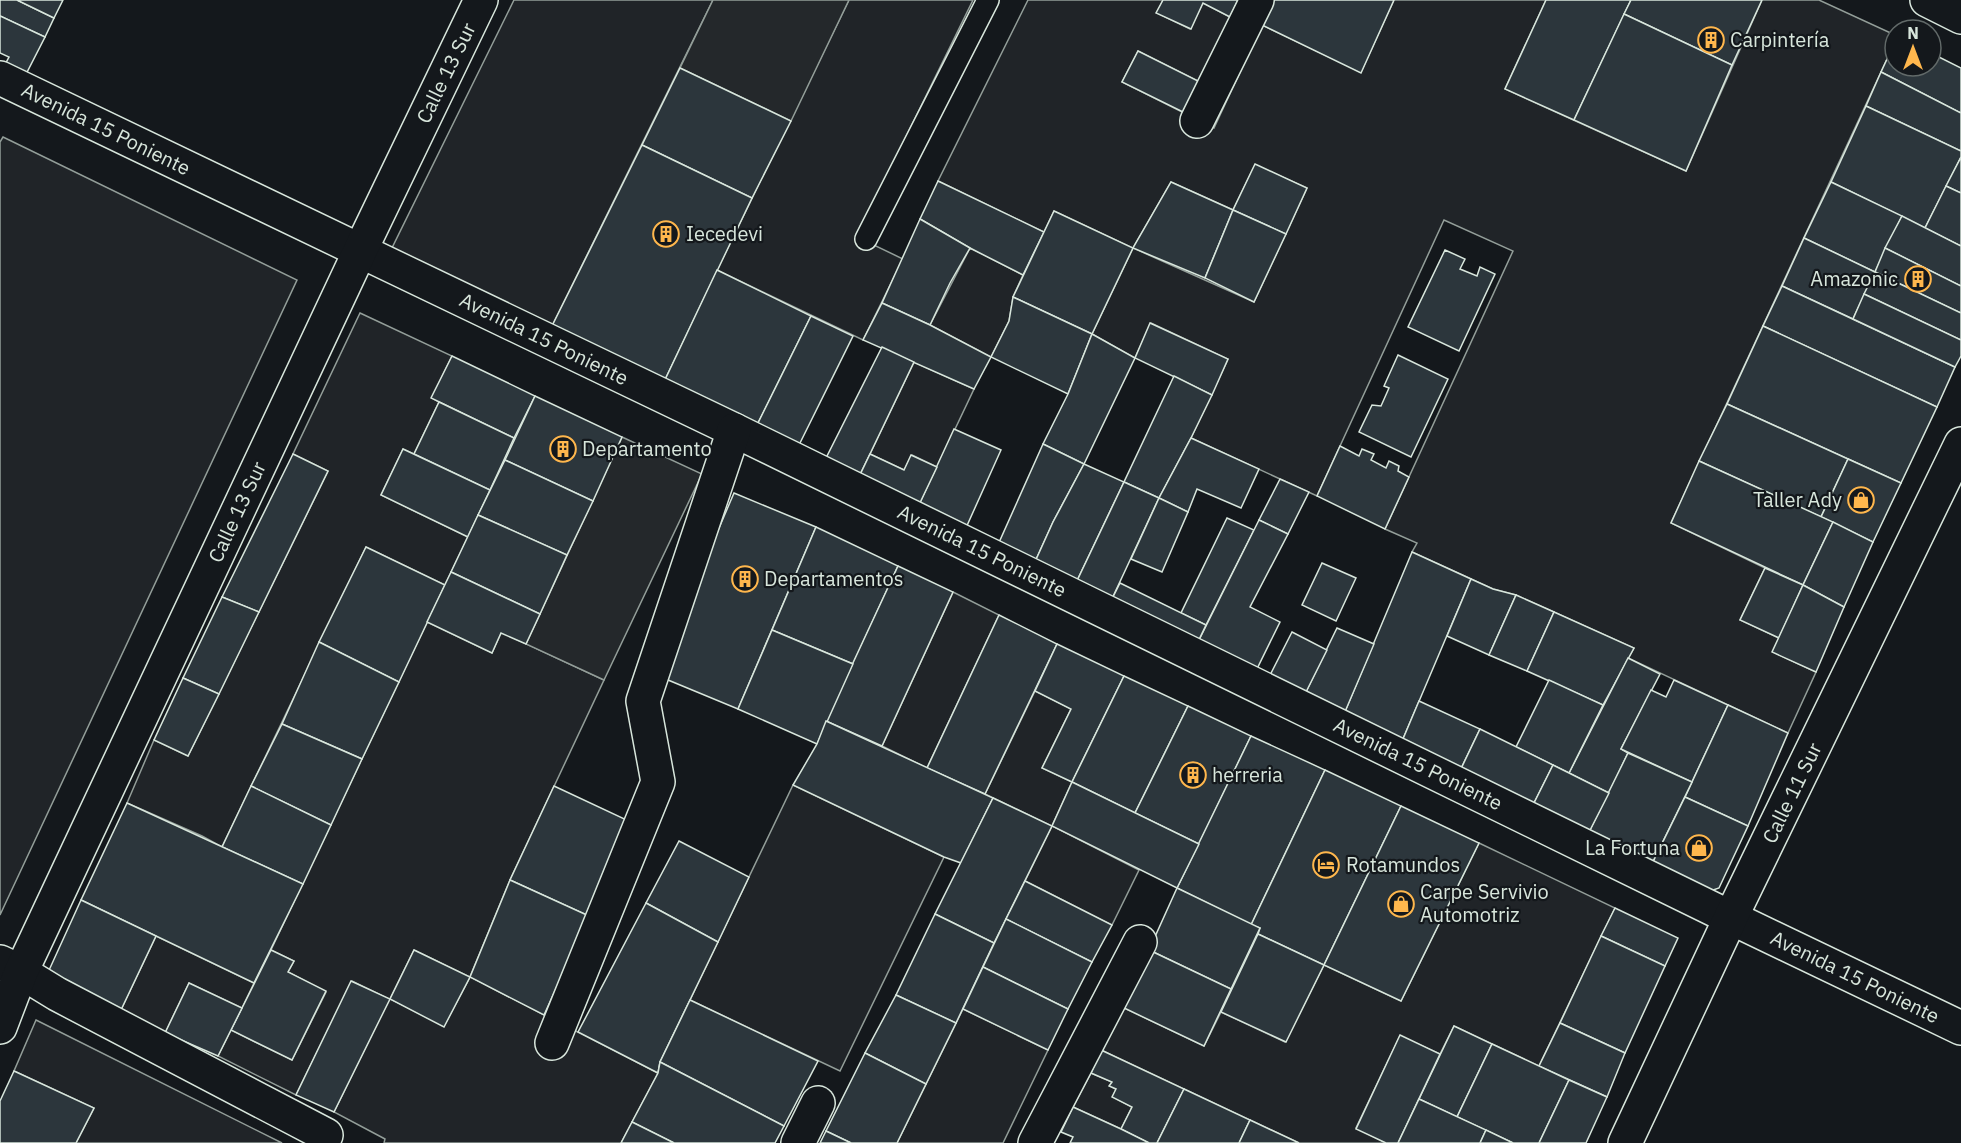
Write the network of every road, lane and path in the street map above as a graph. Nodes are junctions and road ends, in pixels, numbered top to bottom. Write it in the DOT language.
graph roads {
  1 [pos="481,0"];
  2 [pos="988,0"];
  3 [pos="1257,0"];
  4 [pos="1927,0"];
  5 [pos="1961,17"];
  6 [pos="0,78"];
  7 [pos="1197,121"];
  8 [pos="866,239"];
  9 [pos="360,251"];
  10 [pos="734,430"];
  11 [pos="1961,444"];
  12 [pos="1731,917"];
  13 [pos="1140,942"];
  14 [pos="11,967"];
  15 [pos="0,1027"];
  16 [pos="1961,1028"];
  17 [pos="552,1043"];
  18 [pos="818,1103"];
  19 [pos="326,1135"];
  20 [pos="798,1143"];
  21 [pos="1035,1143"];
  22 [pos="1625,1143"];
  1 -- 9 [label="street, Calle 13 Sur"];
  2 -- 8 [label="lane"];
  3 -- 7 [label="street"];
  4 -- 5 [label="street"];
  6 -- 9 [label="street, Avenida 15 Poniente"];
  9 -- 10 [label="street, Avenida 15 Poniente"];
  9 -- 14 [label="street, Calle 13 Sur"];
  10 -- 12 [label="street, Avenida 15 Poniente"];
  10 -- 17 [label="street"];
  11 -- 12 [label="street, Calle 11 Sur"];
  12 -- 16 [label="street, Avenida 15 Poniente"];
  12 -- 22 [label="street, Calle 11 Sur"];
  13 -- 21 [label="street"];
  14 -- 15 [label="street, Calle 13 Sur"];
  14 -- 19 [label="street"];
  18 -- 20 [label="street"];
}
